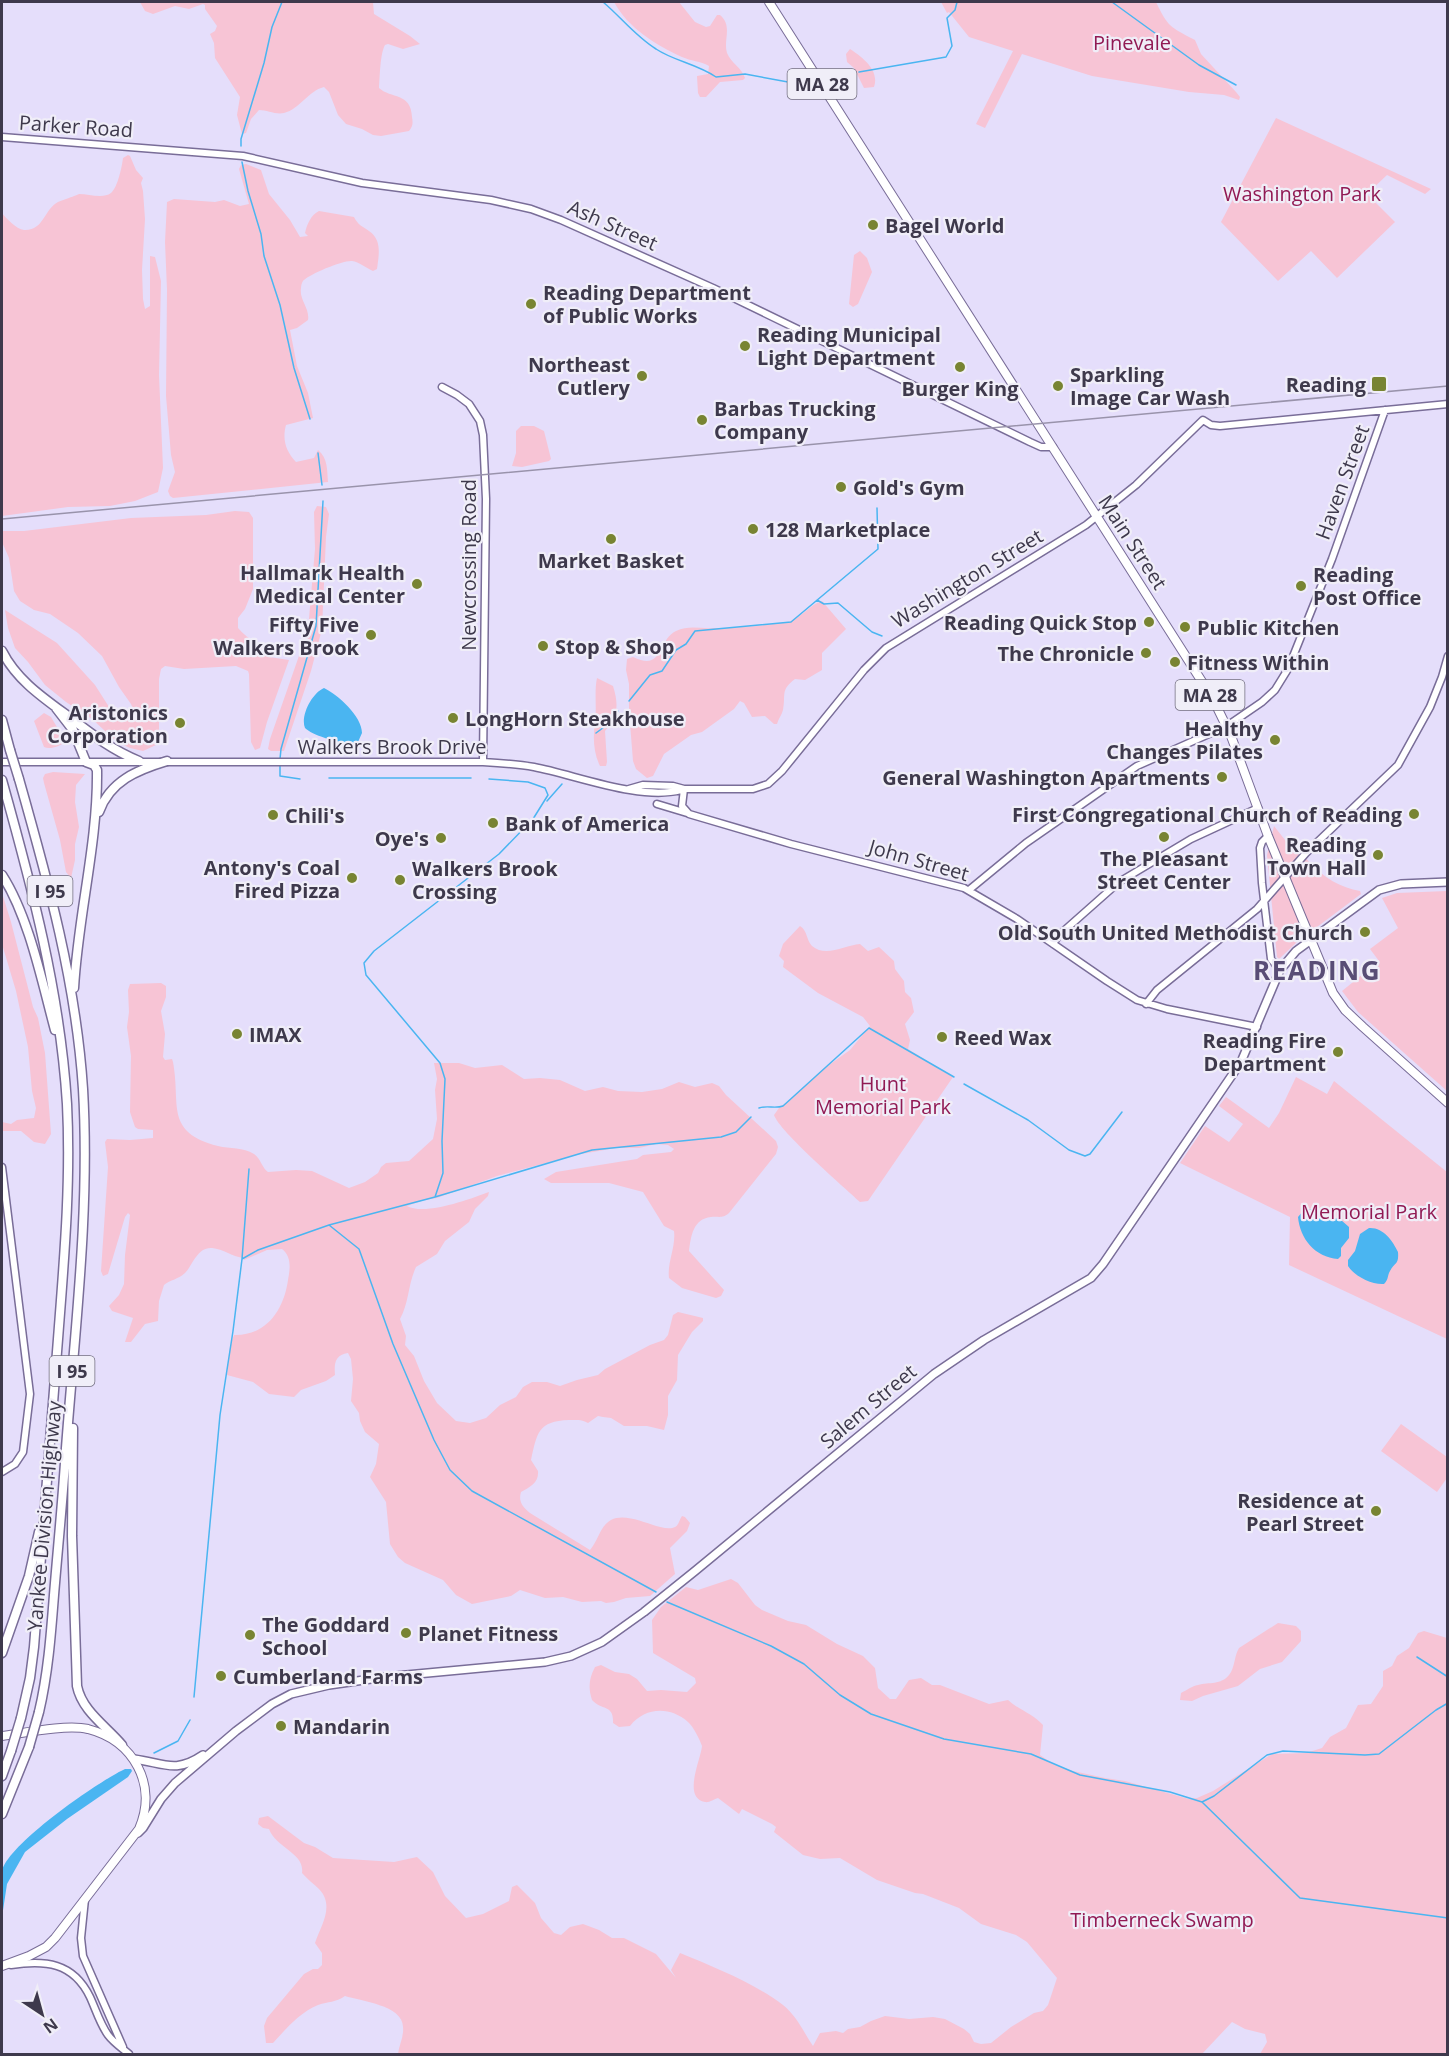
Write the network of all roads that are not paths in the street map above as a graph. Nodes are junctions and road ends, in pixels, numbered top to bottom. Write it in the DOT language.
graph roads {
  1 [pos="769,2"];
  2 [pos="2,137"];
  3 [pos="148,148"];
  4 [pos="441,387"];
  5 [pos="1448,404"];
  6 [pos="1385,410"];
  7 [pos="1044,433"];
  8 [pos="1030,442"];
  9 [pos="1053,447"];
  10 [pos="1097,517"];
  11 [pos="2,651"];
  12 [pos="1448,656"];
  13 [pos="56,708"];
  14 [pos="2,720"];
  15 [pos="1227,726"];
  16 [pos="139,761"];
  17 [pos="167,761"];
  18 [pos="2,762"];
  19 [pos="86,762"];
  20 [pos="483,762"];
  21 [pos="2,780"];
  22 [pos="768,784"];
  23 [pos="684,789"];
  24 [pos="657,804"];
  25 [pos="1258,808"];
  26 [pos="687,813"];
  27 [pos="95,827"];
  28 [pos="1268,837"];
  29 [pos="2,875"];
  30 [pos="1285,877"];
  31 [pos="1448,882"];
  32 [pos="969,890"];
  33 [pos="1265,901"];
  34 [pos="1310,940"];
  35 [pos="1053,944"];
  36 [pos="1280,970"];
  37 [pos="1146,1004"];
  38 [pos="74,1005"];
  39 [pos="1257,1027"];
  40 [pos="63,1056"];
  41 [pos="1448,1103"];
  42 [pos="2,1167"];
  43 [pos="72,1374"];
  44 [pos="2,1472"];
  45 [pos="46,1496"];
  46 [pos="2,1653"];
  47 [pos="2,1736"];
  48 [pos="220,1743"];
  49 [pos="122,1745"];
  50 [pos="134,1759"];
  51 [pos="2,1776"];
  52 [pos="2,1814"];
  53 [pos="133,1838"];
  54 [pos="85,1899"];
  55 [pos="3,1966"];
  56 [pos="127,2053"];
  1 -- 7 [label="main road, Main Street / MA 28"];
  2 -- 3 [label="street, Parker Road"];
  3 -- 8 [label="street, Ash Street"];
  4 -- 20 [label="street, Newcrossing Road"];
  5 -- 6 [label="street"];
  6 -- 10 [label="street, Washington Street"];
  6 -- 15 [label="street, Haven Street"];
  7 -- 8 [label="street"];
  7 -- 9 [label="main road, Main Street / MA 28"];
  8 -- 9 [label="street, Ash Street"];
  9 -- 10 [label="main road, Main Street / MA 28"];
  10 -- 15 [label="main road, Main Street / MA 28"];
  10 -- 22 [label="street, Washington Street"];
  11 -- 13 [label="highway"];
  12 -- 30 [label="street"];
  13 -- 16 [label="highway"];
  13 -- 19 [label="highway"];
  14 -- 38 [label="highway, Yankee Division Highway / I 95, bridge"];
  15 -- 25 [label="main road, Main Street / MA 28"];
  15 -- 32 [label="street, Haven Street"];
  16 -- 17 [label="street, Walkers Brook Drive"];
  16 -- 19 [label="street, Walkers Brook Drive"];
  17 -- 20 [label="street, Walkers Brook Drive"];
  17 -- 27 [label="highway"];
  18 -- 19 [label="street, Walkers Brook Drive"];
  19 -- 27 [label="highway"];
  20 -- 23 [label="street, Walkers Brook Drive"];
  21 -- 40 [label="highway, Yankee Division Highway / I 95"];
  22 -- 23 [label="street, Walkers Brook Drive"];
  23 -- 26 [label="street"];
  24 -- 26 [label="street, John Street"];
  25 -- 28 [label="main road, Main Street / MA 28"];
  25 -- 35 [label="street"];
  26 -- 32 [label="street, John Street"];
  27 -- 38 [label="highway"];
  28 -- 30 [label="main road, Main Street / MA 28"];
  28 -- 33 [label="street"];
  29 -- 40 [label="highway"];
  30 -- 33 [label="street"];
  30 -- 34 [label="main road, Main Street / MA 28"];
  31 -- 34 [label="main road, Salem Street"];
  32 -- 35 [label="street, John Street"];
  33 -- 36 [label="street"];
  33 -- 37 [label="street"];
  34 -- 36 [label="main road, Salem Street"];
  34 -- 41 [label="main road, Main Street / MA 28"];
  35 -- 37 [label="street, John Street"];
  36 -- 39 [label="main road, Salem Street"];
  37 -- 39 [label="street, John Street"];
  38 -- 43 [label="highway, Yankee Division Highway / I 95"];
  39 -- 48 [label="main road, Salem Street"];
  40 -- 45 [label="highway, Yankee Division Highway / I 95"];
  42 -- 44 [label="street"];
  43 -- 49 [label="highway"];
  43 -- 52 [label="highway, Yankee Division Highway / I 95, bridge"];
  45 -- 46 [label="highway"];
  45 -- 51 [label="highway, Yankee Division Highway / I 95, bridge"];
  47 -- 49 [label="main road"];
  48 -- 50 [label="main road, Salem Street"];
  48 -- 53 [label="main road, Salem Street"];
  49 -- 50 [label="main road"];
  50 -- 53 [label="main road"];
  53 -- 54 [label="main road"];
  54 -- 55 [label="main road"];
  54 -- 56 [label="street"];
  55 -- 56 [label="street"];
}
